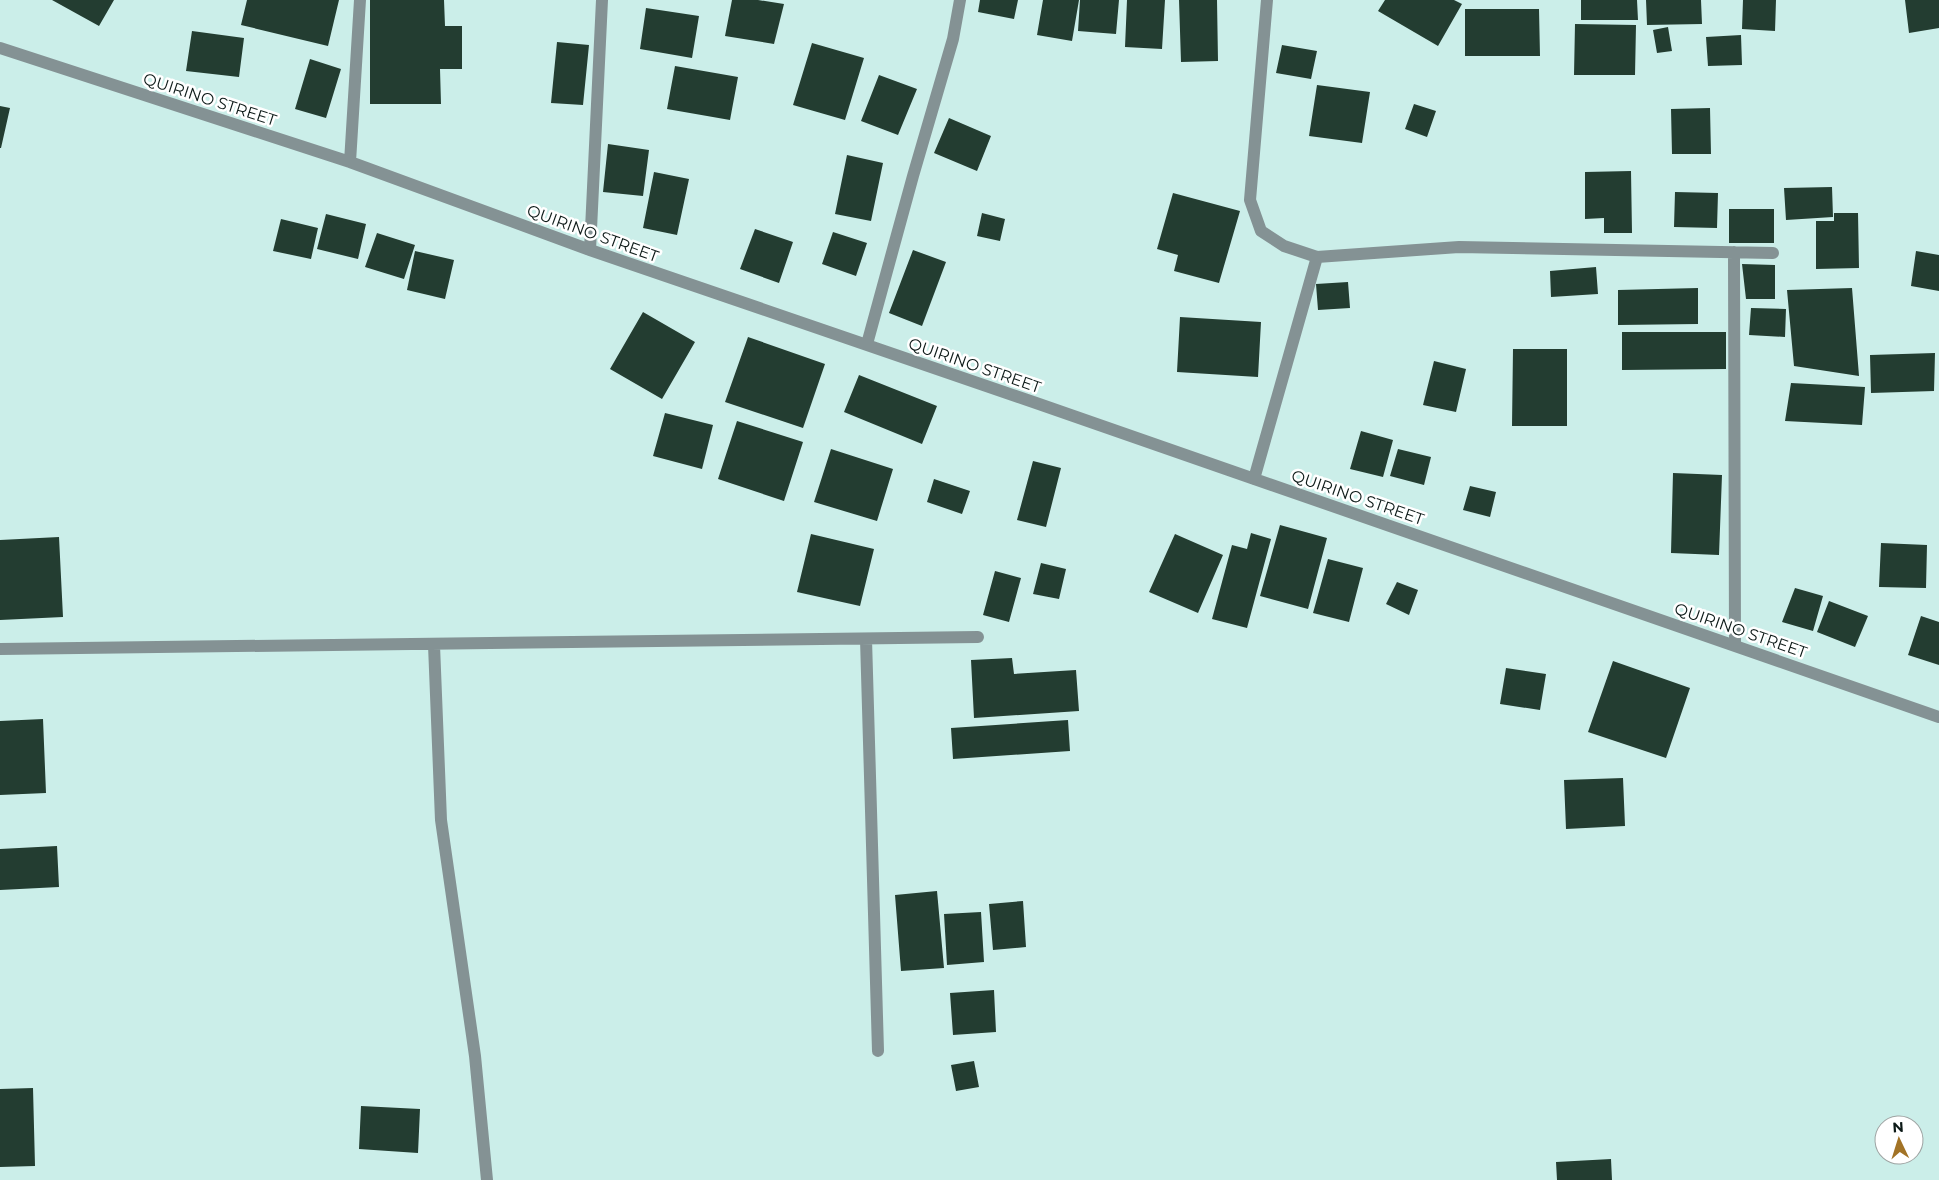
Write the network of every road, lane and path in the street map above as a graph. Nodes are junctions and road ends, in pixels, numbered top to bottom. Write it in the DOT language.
graph roads {
  1 [pos="360,0"];
  2 [pos="602,0"];
  3 [pos="960,0"];
  4 [pos="1267,0"];
  5 [pos="0,48"];
  6 [pos="350,162"];
  7 [pos="590,250"];
  8 [pos="1734,252"];
  9 [pos="1773,253"];
  10 [pos="1317,257"];
  11 [pos="867,344"];
  12 [pos="1254,479"];
  13 [pos="978,637"];
  14 [pos="866,639"];
  15 [pos="434,645"];
  16 [pos="1735,646"];
  17 [pos="0,649"];
  18 [pos="1939,717"];
  19 [pos="878,1051"];
  20 [pos="487,1180"];
  1 -- 6 [label="street"];
  2 -- 7 [label="street"];
  3 -- 11 [label="street"];
  4 -- 10 [label="street"];
  5 -- 6 [label="street, QUIRINO STREET"];
  6 -- 7 [label="street, QUIRINO STREET"];
  7 -- 11 [label="street, QUIRINO STREET"];
  8 -- 9 [label="street"];
  8 -- 10 [label="street"];
  8 -- 16 [label="street"];
  10 -- 12 [label="street"];
  11 -- 12 [label="street, QUIRINO STREET"];
  12 -- 16 [label="street, QUIRINO STREET"];
  13 -- 14 [label="street"];
  14 -- 15 [label="street"];
  14 -- 19 [label="street"];
  15 -- 17 [label="street"];
  15 -- 20 [label="street"];
  16 -- 18 [label="street, QUIRINO STREET"];
}
